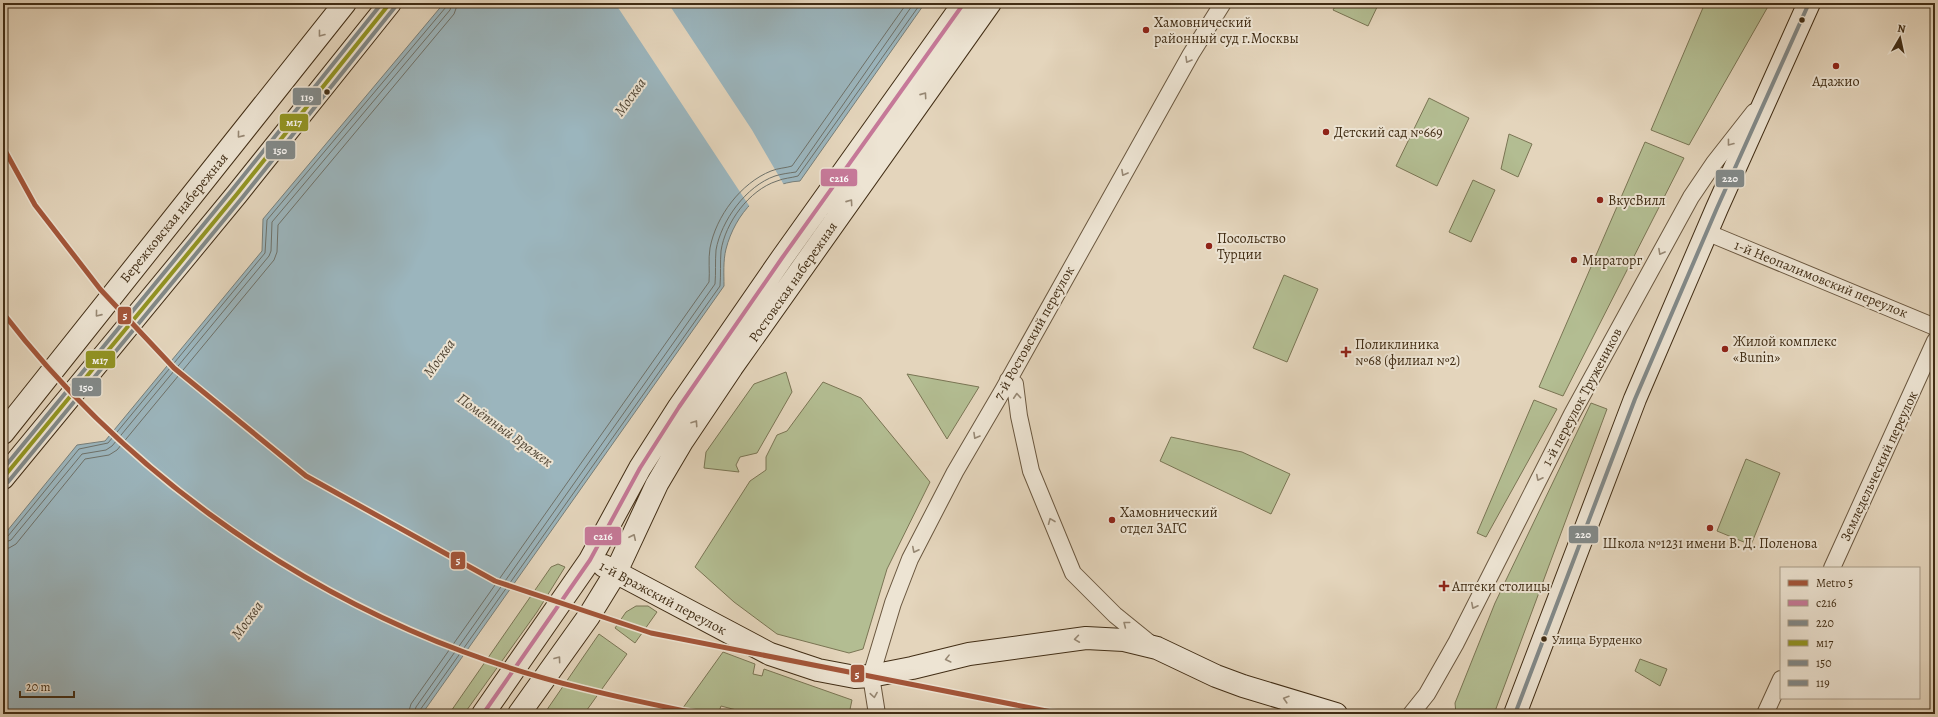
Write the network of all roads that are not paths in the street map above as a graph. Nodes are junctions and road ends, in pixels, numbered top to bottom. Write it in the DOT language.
graph roads {
  1 [pos="345,3"];
  2 [pos="390,3"];
  3 [pos="964,3"];
  4 [pos="990,3"];
  5 [pos="1223,3"];
  6 [pos="1810,3"];
  7 [pos="1771,90"];
  8 [pos="1706,232"];
  9 [pos="1935,327"];
  10 [pos="1935,341"];
  11 [pos="1006,385"];
  12 [pos="3,433"];
  13 [pos="3,478"];
  14 [pos="590,560"];
  15 [pos="1832,567"];
  16 [pos="616,572"];
  17 [pos="1156,648"];
  18 [pos="871,676"];
  19 [pos="1780,681"];
  20 [pos="483,714"];
  21 [pos="519,714"];
  22 [pos="877,714"];
  23 [pos="1336,714"];
  24 [pos="1411,714"];
  25 [pos="1515,714"];
  26 [pos="1765,714"];
  1 -- 12 [label="main road, Бережковская набережная, one-way"];
  2 -- 13 [label="main road"];
  3 -- 14 [label="main road, Ростовская набережная"];
  16 -- 4 [label="main road, Ростовская набережная, one-way"];
  5 -- 11 [label="street, 7-й Ростовский переулок, one-way"];
  6 -- 7 [label="main road"];
  7 -- 8 [label="main road"];
  7 -- 24 [label="street, 1-й переулок Тружеников, one-way"];
  8 -- 9 [label="street, 1-й Неопалимовский переулок"];
  8 -- 25 [label="main road"];
  10 -- 15 [label="street, Земледельческий переулок"];
  17 -- 11 [label="street, one-way"];
  11 -- 18 [label="street, 7-й Ростовский переулок, one-way"];
  14 -- 16 [label="main road, 1-й Вражский переулок"];
  14 -- 20 [label="main road, Ростовская набережная"];
  16 -- 18 [label="main road, 1-й Вражский переулок"];
  21 -- 16 [label="main road, Ростовская набережная, one-way"];
  17 -- 18 [label="main road, 1-й Вражский переулок, one-way"];
  23 -- 17 [label="main road, 1-й Вражский переулок, one-way"];
  18 -- 22 [label="street, one-way"];
  19 -- 26 [label="street"];
}
